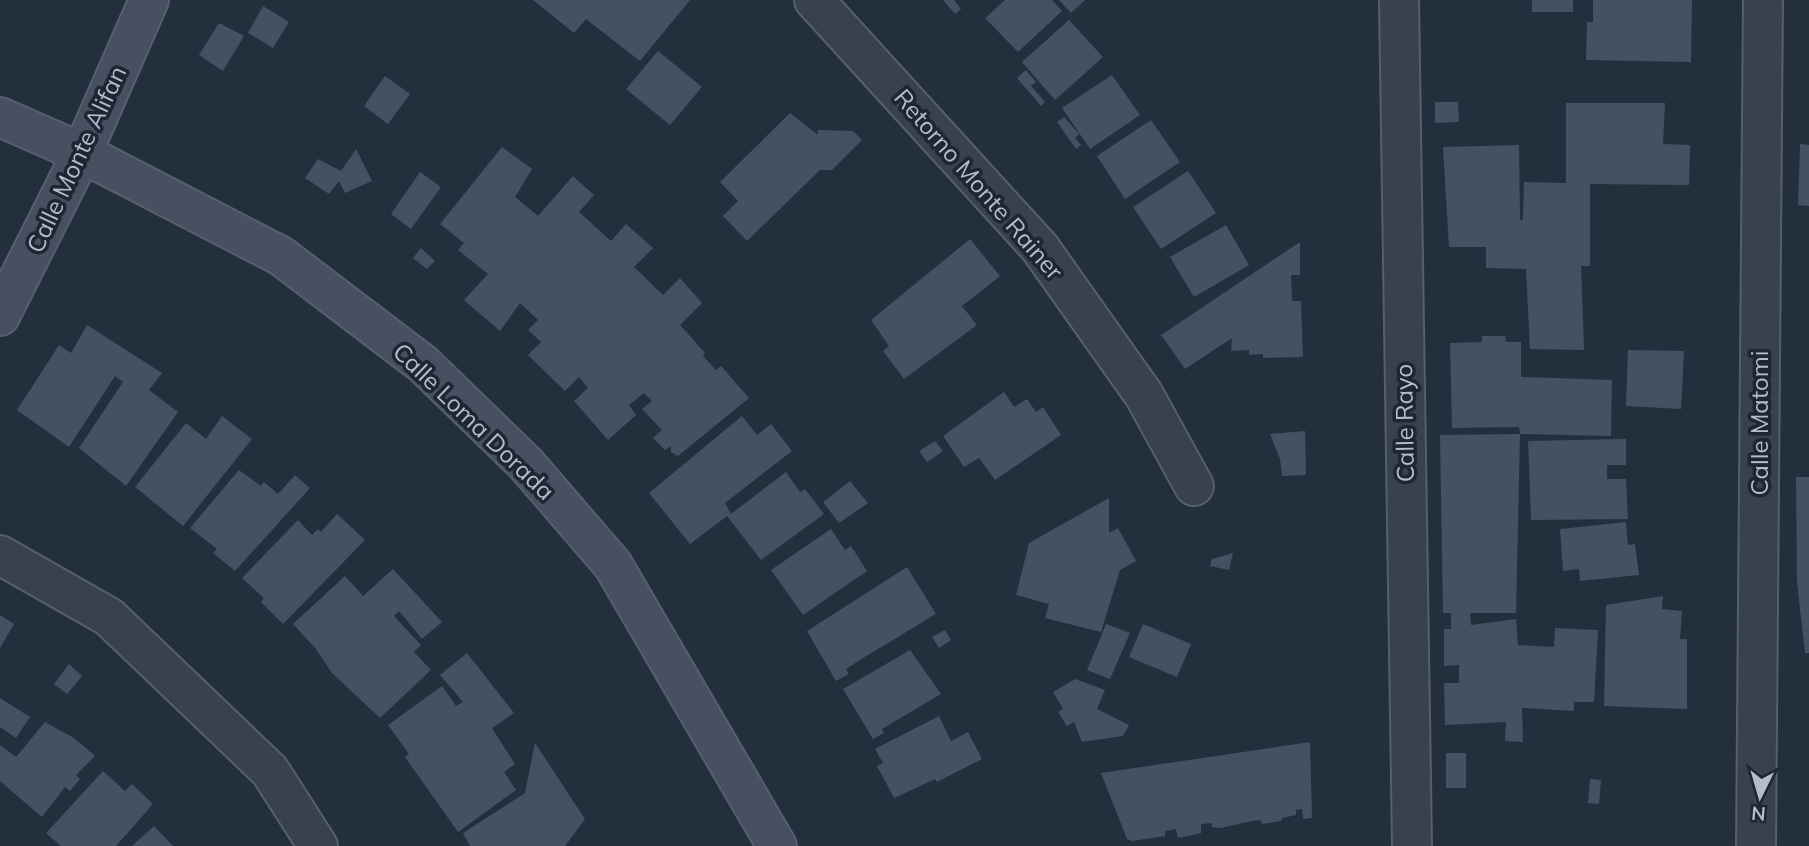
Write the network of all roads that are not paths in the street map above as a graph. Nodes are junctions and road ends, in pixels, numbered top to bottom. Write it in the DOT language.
graph roads {
  1 [pos="149,0"];
  2 [pos="814,0"];
  3 [pos="1399,0"];
  4 [pos="1763,0"];
  5 [pos="0,117"];
  6 [pos="82,153"];
  7 [pos="0,316"];
  8 [pos="1194,486"];
  9 [pos="0,555"];
  10 [pos="318,846"];
  11 [pos="777,846"];
  12 [pos="1412,846"];
  13 [pos="1756,846"];
  1 -- 6 [label="street, Calle Monte Alifan"];
  2 -- 8 [label="street, Retorno Monte Rainer"];
  3 -- 12 [label="street, Calle Rayo"];
  4 -- 13 [label="street, Calle Matomi"];
  5 -- 6 [label="street, Calle Loma Dorada"];
  6 -- 7 [label="street, Calle Monte Alifan"];
  6 -- 11 [label="street, Calle Loma Dorada"];
  9 -- 10 [label="street"];
}
